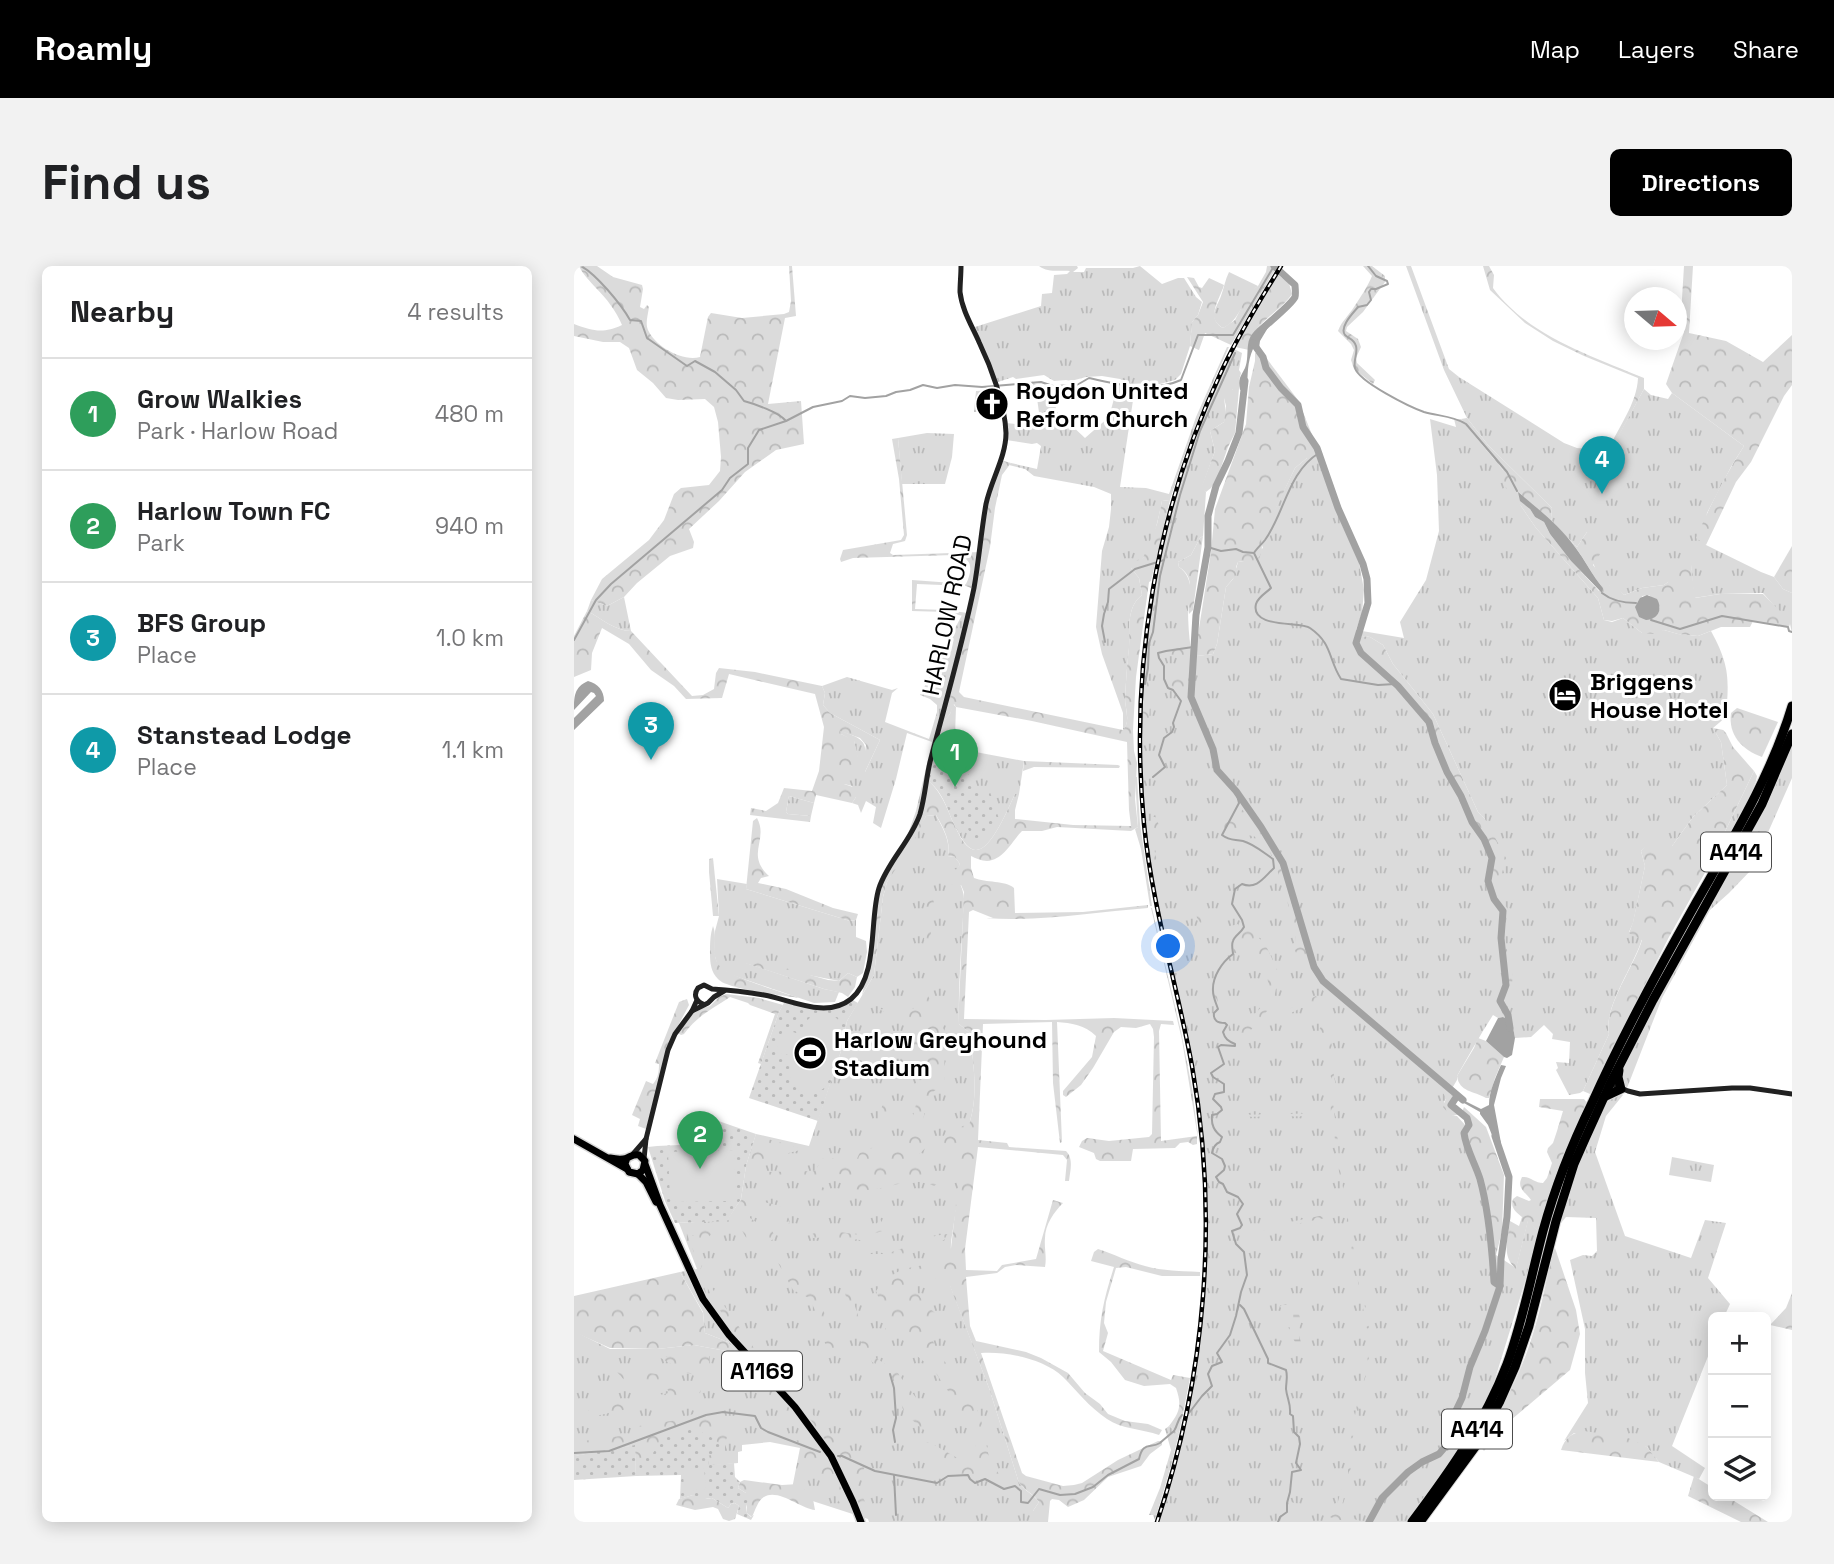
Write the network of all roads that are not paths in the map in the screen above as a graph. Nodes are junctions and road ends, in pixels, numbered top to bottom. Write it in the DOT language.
graph roads {
  1 [pos="961,266"];
  2 [pos="1792,706"];
  3 [pos="1792,734"];
  4 [pos="712,989"];
  5 [pos="724,991"];
  6 [pos="714,997"];
  7 [pos="697,1000"];
  8 [pos="703,1004"];
  9 [pos="692,1011"];
  10 [pos="1620,1065"];
  11 [pos="1606,1082"];
  12 [pos="1621,1089"];
  13 [pos="1792,1094"];
  14 [pos="1604,1097"];
  15 [pos="574,1139"];
  16 [pos="646,1139"];
  17 [pos="630,1156"];
  18 [pos="610,1158"];
  19 [pos="645,1161"];
  20 [pos="627,1169"];
  21 [pos="638,1174"];
  22 [pos="660,1205"];
  23 [pos="861,1522"];
  24 [pos="1412,1522"];
  25 [pos="1420,1522"];
  1 -- 5 [label="street, HARLOW ROAD"];
  2 -- 11 [label="highway, A414"];
  3 -- 10 [label="highway, A414"];
  4 -- 5 [label="street, HARLOW ROAD"];
  4 -- 6 [label="street"];
  4 -- 7 [label="street"];
  5 -- 6 [label="street"];
  6 -- 8 [label="street"];
  7 -- 8 [label="street"];
  7 -- 9 [label="street"];
  8 -- 9 [label="street"];
  9 -- 16 [label="street"];
  10 -- 11 [label="highway, A414"];
  10 -- 12 [label="highway"];
  11 -- 12 [label="street"];
  11 -- 14 [label="highway, A414"];
  11 -- 24 [label="highway, A414"];
  12 -- 13 [label="street"];
  12 -- 14 [label="highway"];
  14 -- 25 [label="highway, A414"];
  15 -- 18 [label="main road"];
  16 -- 17 [label="street"];
  16 -- 19 [label="street"];
  17 -- 18 [label="main road"];
  17 -- 19 [label="main road"];
  17 -- 20 [label="main road"];
  18 -- 20 [label="main road"];
  19 -- 21 [label="main road"];
  19 -- 22 [label="main road, A1169"];
  20 -- 21 [label="main road"];
  21 -- 22 [label="main road, A1169"];
  22 -- 23 [label="main road, A1169"];
}
